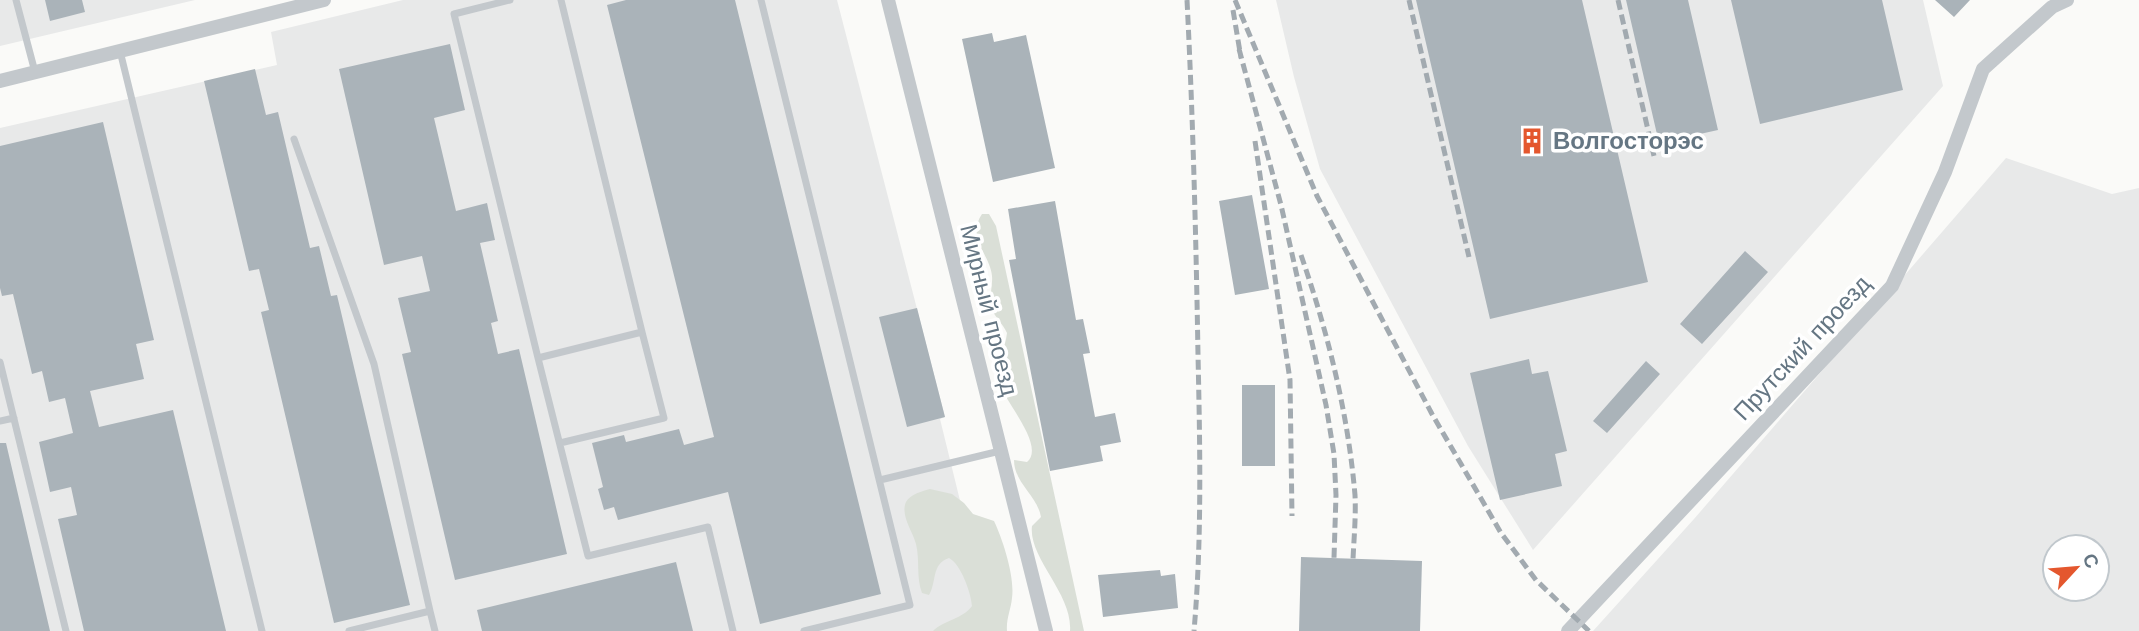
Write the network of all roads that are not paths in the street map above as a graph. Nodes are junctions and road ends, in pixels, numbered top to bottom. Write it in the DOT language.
graph roads {
  1 [pos="16,0"];
  2 [pos="324,0"];
  3 [pos="510,0"];
  4 [pos="561,0"];
  5 [pos="761,0"];
  6 [pos="888,0"];
  7 [pos="2067,0"];
  8 [pos="278,6"];
  9 [pos="120,51"];
  10 [pos="35,72"];
  11 [pos="0,81"];
  12 [pos="295,139"];
  13 [pos="642,332"];
  14 [pos="538,358"];
  15 [pos="0,362"];
  16 [pos="14,418"];
  17 [pos="0,421"];
  18 [pos="559,443"];
  19 [pos="1000,451"];
  20 [pos="880,480"];
  21 [pos="430,611"];
  22 [pos="66,631"];
  23 [pos="262,631"];
  24 [pos="349,631"];
  25 [pos="435,631"];
  26 [pos="733,631"];
  27 [pos="804,631"];
  28 [pos="1046,631"];
  29 [pos="1568,631"];
  1 -- 10 [label="lane"];
  2 -- 8 [label="street"];
  3 -- 14 [label="lane"];
  4 -- 13 [label="lane"];
  5 -- 20 [label="lane"];
  6 -- 19 [label="street, Мирный проезд"];
  7 -- 29 [label="street, Прутский проезд"];
  8 -- 9 [label="street"];
  9 -- 10 [label="street"];
  9 -- 23 [label="lane"];
  10 -- 11 [label="street"];
  12 -- 21 [label="lane"];
  13 -- 14 [label="lane"];
  13 -- 18 [label="lane"];
  14 -- 18 [label="lane"];
  15 -- 16 [label="lane"];
  16 -- 17 [label="lane"];
  16 -- 22 [label="lane"];
  18 -- 26 [label="lane"];
  19 -- 20 [label="lane"];
  19 -- 28 [label="street, Мирный проезд"];
  20 -- 27 [label="lane"];
  21 -- 24 [label="lane"];
  21 -- 25 [label="lane"];
}
